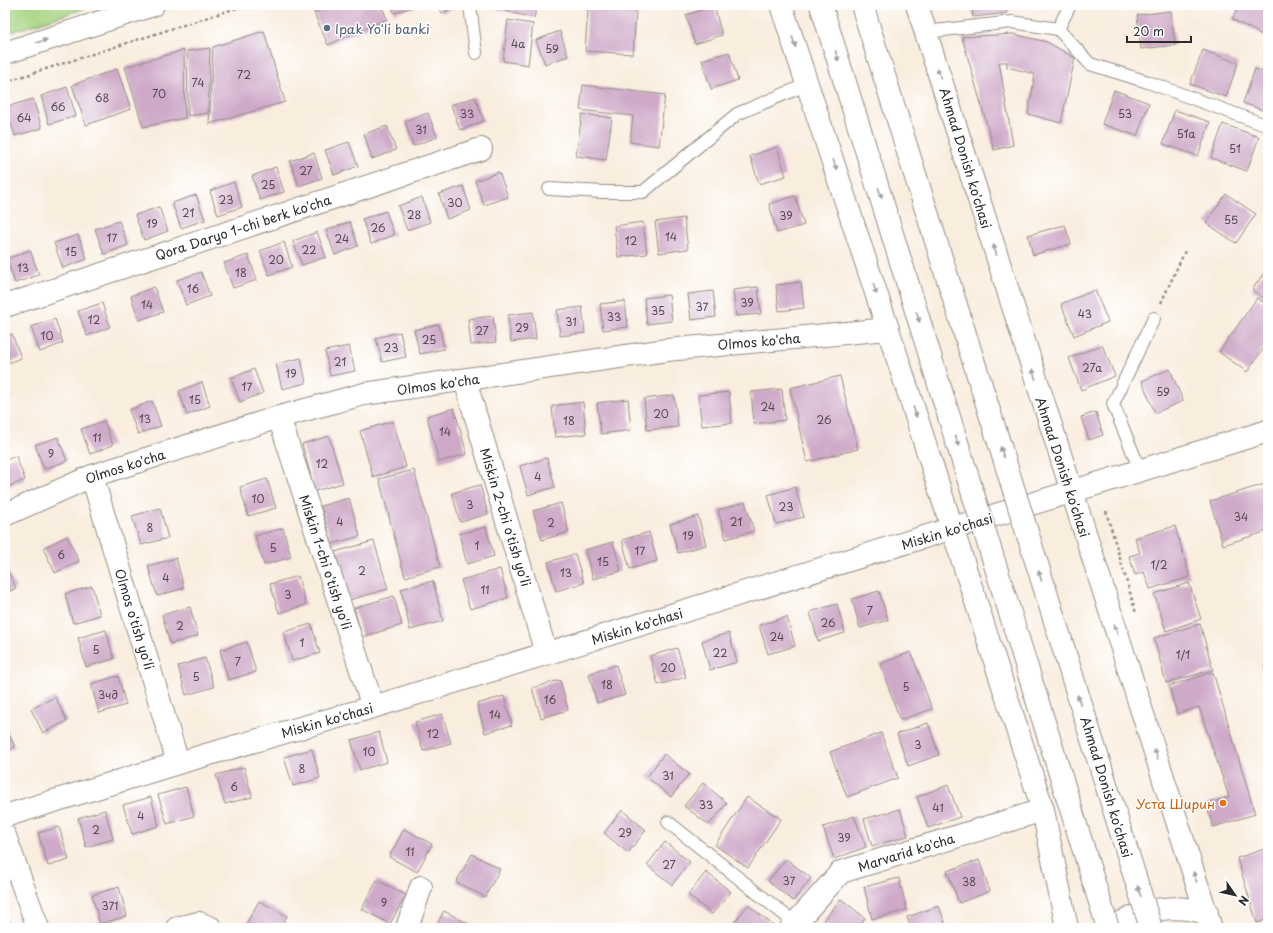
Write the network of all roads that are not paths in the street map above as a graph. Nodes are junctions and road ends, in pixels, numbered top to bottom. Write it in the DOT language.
graph roads {
  1 [pos="153,5"];
  2 [pos="470,5"];
  3 [pos="781,5"];
  4 [pos="822,5"];
  5 [pos="862,5"];
  6 [pos="917,5"];
  7 [pos="1070,5"];
  8 [pos="1058,29"];
  9 [pos="926,32"];
  10 [pos="476,52"];
  11 [pos="5,53"];
  12 [pos="808,84"];
  13 [pos="1268,126"];
  14 [pos="481,149"];
  15 [pos="549,189"];
  16 [pos="5,306"];
  17 [pos="1154,318"];
  18 [pos="888,329"];
  19 [pos="465,380"];
  20 [pos="279,417"];
  21 [pos="1268,431"];
  22 [pos="1140,470"];
  23 [pos="92,476"];
  24 [pos="1071,491"];
  25 [pos="5,515"];
  26 [pos="953,529"];
  27 [pos="546,653"];
  28 [pos="374,707"];
  29 [pos="178,762"];
  30 [pos="1043,810"];
  31 [pos="5,816"];
  32 [pos="668,822"];
  33 [pos="5,836"];
  34 [pos="421,887"];
  35 [pos="1209,921"];
  36 [pos="793,926"];
  37 [pos="38,928"];
  38 [pos="177,928"];
  39 [pos="211,928"];
  40 [pos="407,928"];
  41 [pos="1067,928"];
  42 [pos="1108,928"];
  43 [pos="1112,928"];
  44 [pos="1151,928"];
  11 -- 1 [label="main road, one-way"];
  2 -- 10 [label="lane"];
  3 -- 12 [label="main road, one-way"];
  4 -- 42 [label="main road, one-way, bridge"];
  44 -- 5 [label="main road, Ahmad Donish ko'chasi, one-way, bridge"];
  6 -- 9 [label="main road, Ahmad Donish ko'chasi"];
  7 -- 8 [label="lane"];
  8 -- 9 [label="lane"];
  8 -- 13 [label="lane"];
  24 -- 9 [label="main road, Ahmad Donish ko'chasi, one-way"];
  12 -- 15 [label="lane"];
  12 -- 18 [label="main road, one-way"];
  14 -- 16 [label="main road, Qora Daryo 1-chi berk ko'cha"];
  17 -- 22 [label="lane"];
  18 -- 19 [label="main road, Olmos ko'cha"];
  18 -- 26 [label="main road, one-way"];
  19 -- 20 [label="main road, Olmos ko'cha"];
  19 -- 27 [label="main road, Miskin 2-chi o'tish yo'li"];
  20 -- 23 [label="main road, Olmos ko'cha"];
  20 -- 28 [label="main road, Miskin 1-chi o'tish yo'li"];
  21 -- 22 [label="main road, Miskin ko'chasi"];
  22 -- 24 [label="main road, Miskin ko'chasi"];
  23 -- 25 [label="main road, Olmos ko'cha"];
  23 -- 29 [label="main road, Olmos o'tish yo'li"];
  24 -- 26 [label="main road, Miskin ko'chasi"];
  35 -- 24 [label="main road, Ahmad Donish ko'chasi, one-way"];
  26 -- 27 [label="main road, Miskin ko'chasi"];
  26 -- 30 [label="main road"];
  27 -- 28 [label="main road, Miskin ko'chasi"];
  28 -- 29 [label="main road, Miskin ko'chasi"];
  29 -- 31 [label="main road, Miskin ko'chasi"];
  30 -- 36 [label="main road, Marvarid ko'cha"];
  30 -- 41 [label="main road"];
  32 -- 36 [label="lane"];
  33 -- 37 [label="main road"];
  34 -- 40 [label="main road"];
  35 -- 43 [label="main road"];
  38 -- 39 [label="main road"];
}
